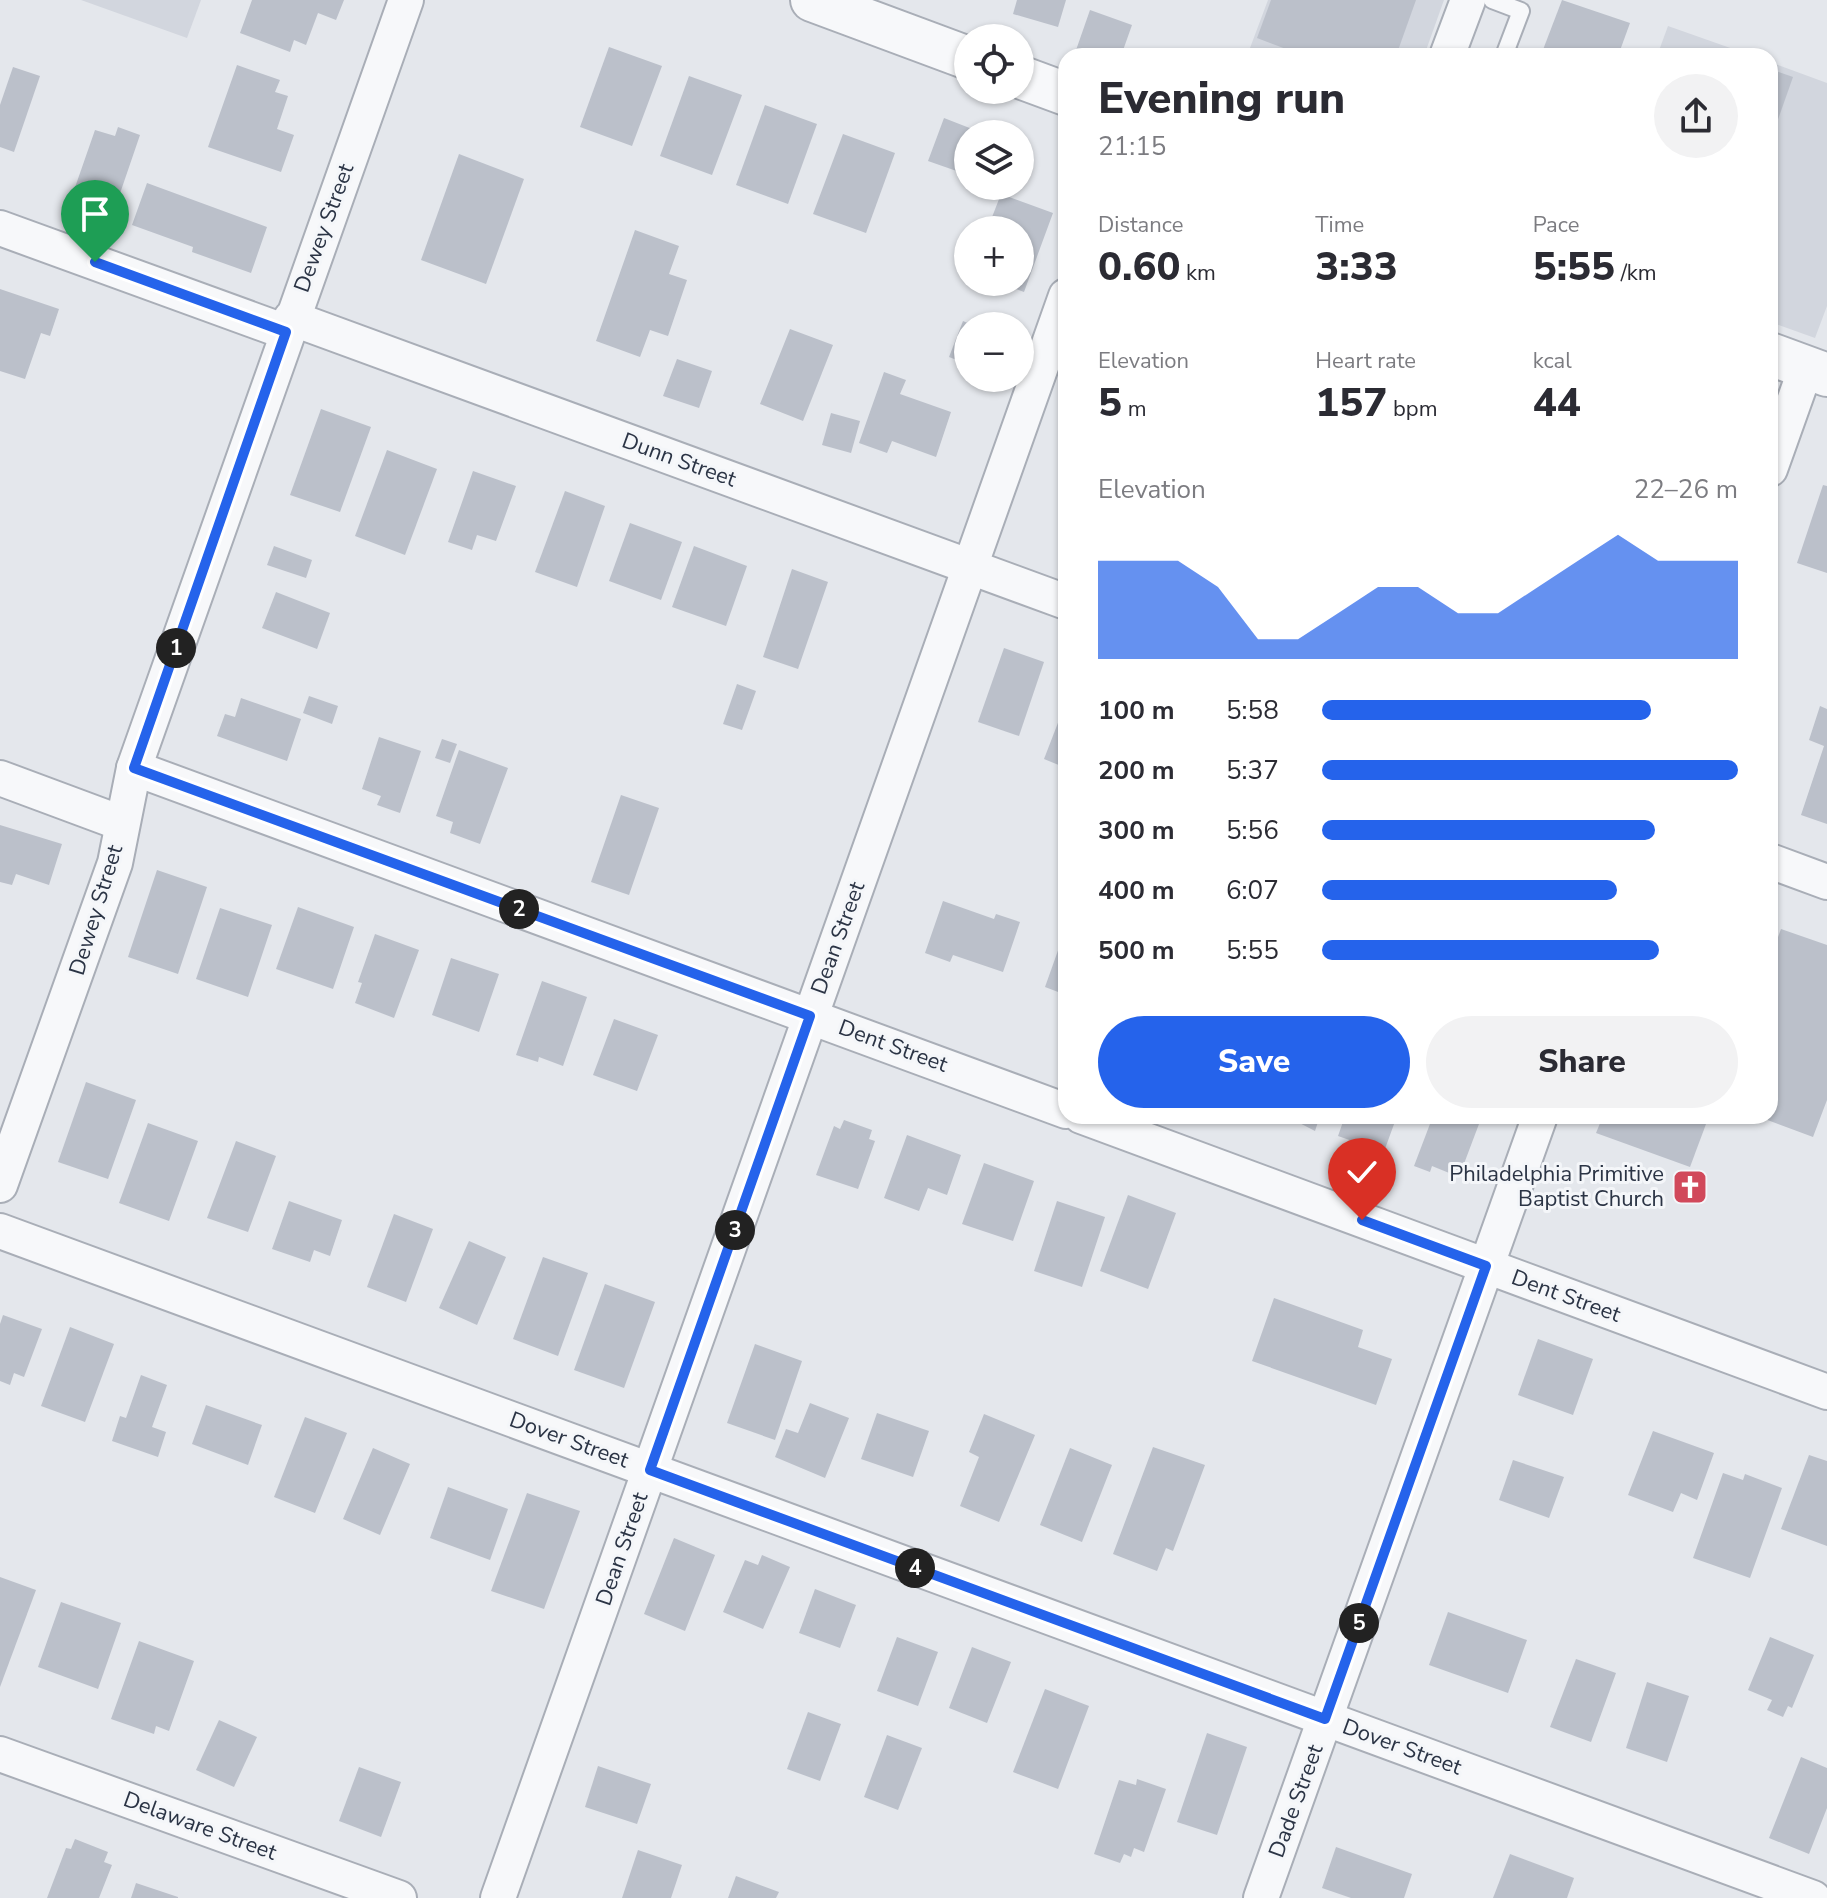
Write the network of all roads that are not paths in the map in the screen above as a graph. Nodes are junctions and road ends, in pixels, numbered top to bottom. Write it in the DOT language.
graph roads {
  1 [pos="406,0"];
  2 [pos="812,0"];
  3 [pos="1468,0"];
  4 [pos="1492,0"];
  5 [pos="1450,48"];
  6 [pos="1507,48"];
  7 [pos="954,53"];
  8 [pos="1034,82"];
  9 [pos="1058,91"];
  10 [pos="0,228"];
  11 [pos="1058,319"];
  12 [pos="289,325"];
  13 [pos="1801,366"];
  14 [pos="1778,442"];
  15 [pos="970,567"];
  16 [pos="1058,599"];
  17 [pos="134,768"];
  18 [pos="0,778"];
  19 [pos="121,823"];
  20 [pos="1778,864"];
  21 [pos="1827,882"];
  22 [pos="810,1016"];
  23 [pos="1058,1108"];
  24 [pos="1103,1124"];
  25 [pos="1537,1124"];
  26 [pos="0,1185"];
  27 [pos="0,1231"];
  28 [pos="1486,1266"];
  29 [pos="1827,1392"];
  30 [pos="650,1470"];
  31 [pos="1325,1719"];
  32 [pos="0,1754"];
  33 [pos="399,1898"];
  34 [pos="498,1898"];
  35 [pos="1261,1898"];
  36 [pos="1813,1898"];
  1 -- 12 [label="street, Dewey Street"];
  2 -- 7 [label="street"];
  3 -- 5 [label="street"];
  4 -- 6 [label="lane"];
  8 -- 9 [label="street"];
  10 -- 12 [label="street, Dunn Street"];
  11 -- 15 [label="street, Dean Street"];
  12 -- 15 [label="street, Dunn Street"];
  12 -- 17 [label="street, Dewey Street"];
  13 -- 14 [label="street"];
  15 -- 16 [label="street, Dunn Street"];
  15 -- 22 [label="street, Dean Street"];
  17 -- 19 [label="street, Dewey Street"];
  17 -- 22 [label="street, Dent Street"];
  18 -- 19 [label="street"];
  19 -- 26 [label="street, Dewey Street"];
  20 -- 21 [label="street"];
  22 -- 23 [label="street, Dent Street"];
  22 -- 30 [label="street, Dean Street"];
  24 -- 28 [label="street, Dent Street"];
  25 -- 28 [label="street, Dade Street"];
  27 -- 30 [label="street, Dover Street"];
  28 -- 29 [label="street, Dent Street"];
  28 -- 31 [label="street, Dade Street"];
  30 -- 31 [label="street, Dover Street"];
  30 -- 34 [label="street, Dean Street"];
  31 -- 35 [label="street, Dade Street"];
  31 -- 36 [label="street, Dover Street"];
  32 -- 33 [label="street, Delaware Street"];
}
